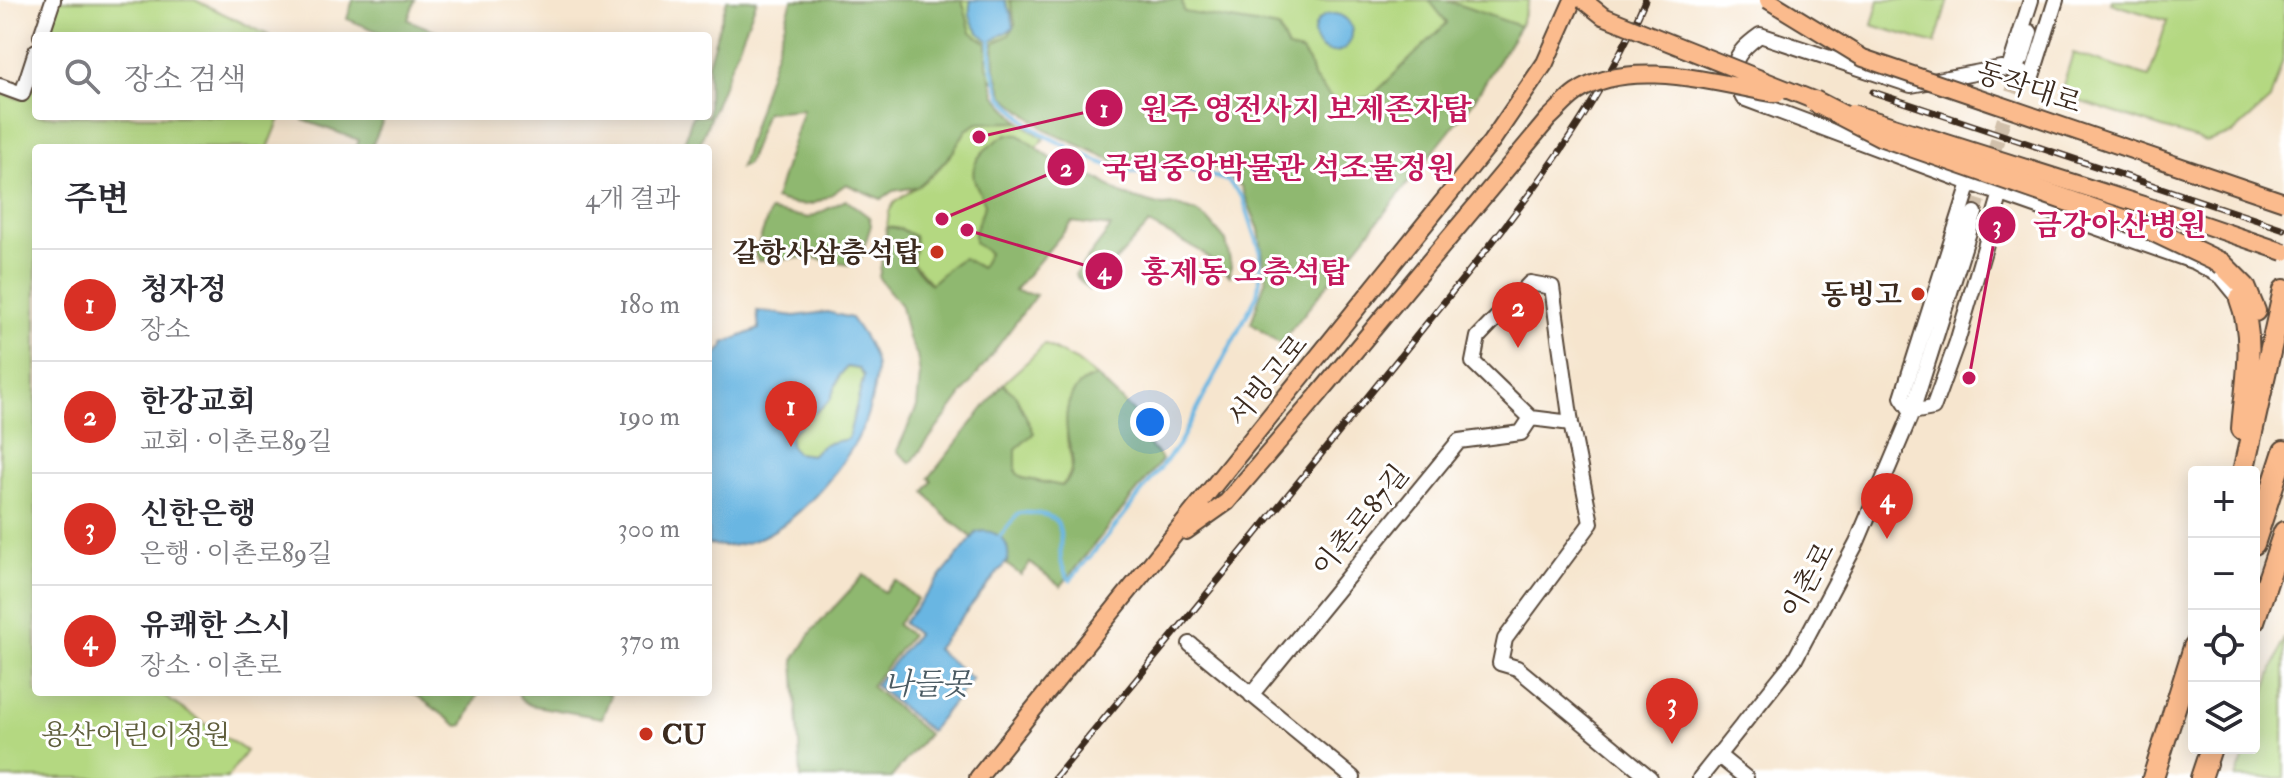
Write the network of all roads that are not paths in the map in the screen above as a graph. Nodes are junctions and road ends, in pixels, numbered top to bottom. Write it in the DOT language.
graph roads {
  1 [pos="53,0"];
  2 [pos="1573,0"];
  3 [pos="1583,0"];
  4 [pos="1768,0"];
  5 [pos="2031,0"];
  6 [pos="2040,0"];
  7 [pos="2056,0"];
  8 [pos="42,32"];
  9 [pos="2022,59"];
  10 [pos="32,63"];
  11 [pos="2009,69"];
  12 [pos="0,86"];
  13 [pos="1814,101"];
  14 [pos="1970,183"];
  15 [pos="2001,193"];
  16 [pos="2284,202"];
  17 [pos="1975,213"];
  18 [pos="2284,252"];
  19 [pos="2284,290"];
  20 [pos="2240,299"];
  21 [pos="2246,370"];
  22 [pos="1912,412"];
  23 [pos="1531,418"];
  24 [pos="1571,423"];
  25 [pos="2284,451"];
  26 [pos="2241,466"];
  27 [pos="2242,466"];
  28 [pos="2284,532"];
  29 [pos="2256,538"];
  30 [pos="1168,543"];
  31 [pos="2258,610"];
  32 [pos="1190,644"];
  33 [pos="2188,666"];
  34 [pos="1251,695"];
  35 [pos="2202,754"];
  36 [pos="2208,754"];
  37 [pos="1719,756"];
  38 [pos="978,778"];
  39 [pos="1353,778"];
  40 [pos="1650,778"];
  41 [pos="1700,778"];
  42 [pos="1746,778"];
  43 [pos="2153,778"];
  44 [pos="2198,778"];
  1 -- 8 [label="street"];
  2 -- 30 [label="main road, 서빙고로"];
  3 -- 13 [label="main road, bridge"];
  4 -- 16 [label="main road, 동작대로, bridge"];
  5 -- 11 [label="street"];
  6 -- 9 [label="street"];
  7 -- 11 [label="street"];
  10 -- 12 [label="street"];
  11 -- 14 [label="street"];
  13 -- 18 [label="main road, bridge"];
  13 -- 21 [label="highway, bridge"];
  13 -- 30 [label="main road, bridge"];
  14 -- 15 [label="street"];
  14 -- 22 [label="street, 이촌로"];
  15 -- 20 [label="street"];
  15 -- 22 [label="street, 이촌로"];
  17 -- 22 [label="street, 이촌로"];
  19 -- 27 [label="highway"];
  20 -- 21 [label="highway"];
  21 -- 26 [label="highway"];
  22 -- 37 [label="street, 이촌로"];
  23 -- 24 [label="street"];
  23 -- 24 [label="street"];
  23 -- 34 [label="street, 이촌로87길"];
  24 -- 40 [label="street"];
  25 -- 29 [label="highway"];
  28 -- 31 [label="highway"];
  30 -- 38 [label="main road, 서빙고로"];
  32 -- 34 [label="street"];
  33 -- 43 [label="highway"];
  34 -- 39 [label="street"];
  35 -- 44 [label="highway"];
  36 -- 44 [label="highway"];
  37 -- 41 [label="street, 이촌로"];
  37 -- 42 [label="street"];
}
